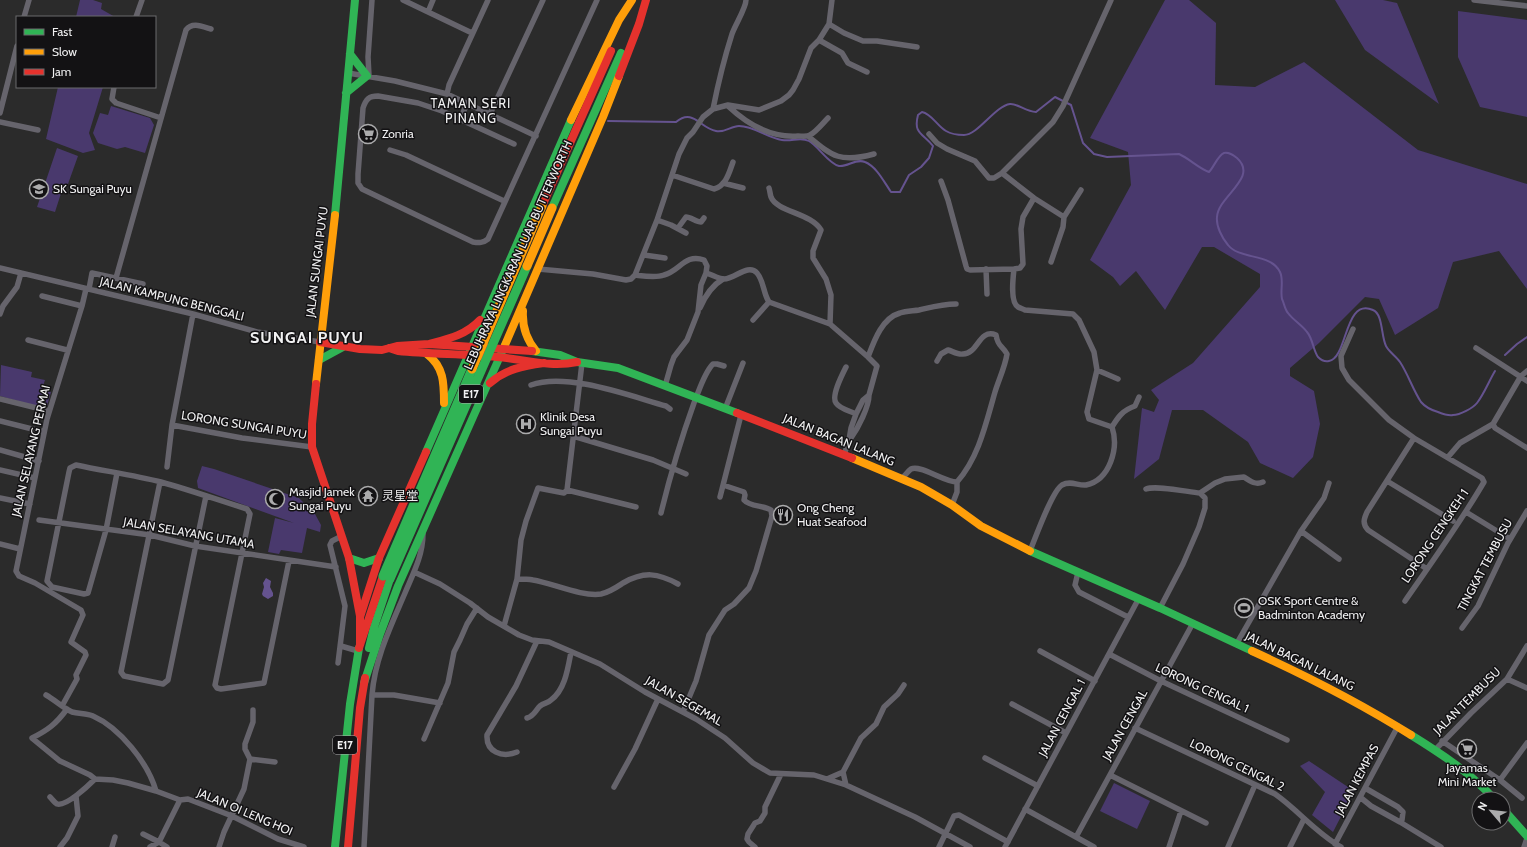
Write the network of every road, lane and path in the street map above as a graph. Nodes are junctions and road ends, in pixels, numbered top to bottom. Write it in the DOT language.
graph roads {
  1 [pos="28,0"];
  2 [pos="142,0"];
  3 [pos="355,0"];
  4 [pos="372,0"];
  5 [pos="403,0"];
  6 [pos="433,0"];
  7 [pos="488,0"];
  8 [pos="543,0"];
  9 [pos="597,0"];
  10 [pos="633,0"];
  11 [pos="645,0"];
  12 [pos="746,0"];
  13 [pos="832,0"];
  14 [pos="1111,0"];
  15 [pos="1474,0"];
  16 [pos="1527,6"];
  17 [pos="428,12"];
  18 [pos="24,16"];
  19 [pos="136,16"];
  20 [pos="829,24"];
  21 [pos="211,29"];
  22 [pos="472,33"];
  23 [pos="819,40"];
  24 [pos="917,47"];
  25 [pos="16,50"];
  26 [pos="350,54"];
  27 [pos="867,72"];
  28 [pos="348,73"];
  29 [pos="10,76"];
  30 [pos="368,76"];
  31 [pos="16,78"];
  32 [pos="114,88"];
  33 [pos="346,93"];
  34 [pos="446,94"];
  35 [pos="467,104"];
  36 [pos="728,105"];
  37 [pos="713,109"];
  38 [pos="0,113"];
  39 [pos="490,114"];
  40 [pos="161,118"];
  41 [pos="828,118"];
  42 [pos="460,119"];
  43 [pos="0,122"];
  44 [pos="38,130"];
  45 [pos="929,134"];
  46 [pos="536,136"];
  47 [pos="808,136"];
  48 [pos="514,144"];
  49 [pos="390,150"];
  50 [pos="874,154"];
  51 [pos="733,162"];
  52 [pos="1002,173"];
  53 [pos="672,175"];
  54 [pos="941,181"];
  55 [pos="723,183"];
  56 [pos="743,188"];
  57 [pos="769,188"];
  58 [pos="1081,190"];
  59 [pos="1034,198"];
  60 [pos="504,201"];
  61 [pos="1064,217"];
  62 [pos="704,218"];
  63 [pos="657,220"];
  64 [pos="678,228"];
  65 [pos="686,233"];
  66 [pos="644,255"];
  67 [pos="665,258"];
  68 [pos="1051,262"];
  69 [pos="0,268"];
  70 [pos="538,269"];
  71 [pos="986,269"];
  72 [pos="1014,269"];
  73 [pos="21,273"];
  74 [pos="706,273"];
  75 [pos="636,275"];
  76 [pos="116,278"];
  77 [pos="723,279"];
  78 [pos="143,284"];
  79 [pos="87,289"];
  80 [pos="987,294"];
  81 [pos="42,296"];
  82 [pos="524,301"];
  83 [pos="769,302"];
  84 [pos="956,304"];
  85 [pos="82,306"];
  86 [pos="489,306"];
  87 [pos="698,312"];
  88 [pos="0,314"];
  89 [pos="193,314"];
  90 [pos="517,318"];
  91 [pos="753,320"];
  92 [pos="830,324"];
  93 [pos="1353,329"];
  94 [pos="321,330"];
  95 [pos="28,340"];
  96 [pos="320,342"];
  97 [pos="344,347"];
  98 [pos="1476,348"];
  99 [pos="428,349"];
  100 [pos="67,350"];
  101 [pos="469,351"];
  102 [pos="536,352"];
  103 [pos="502,353"];
  104 [pos="868,357"];
  105 [pos="318,360"];
  106 [pos="937,361"];
  107 [pos="580,362"];
  108 [pos="544,363"];
  109 [pos="743,363"];
  110 [pos="724,366"];
  111 [pos="846,367"];
  112 [pos="1097,370"];
  113 [pos="1527,371"];
  114 [pos="1520,376"];
  115 [pos="1118,379"];
  116 [pos="1527,381"];
  117 [pos="580,383"];
  118 [pos="531,385"];
  119 [pos="666,386"];
  120 [pos="486,387"];
  121 [pos="453,388"];
  122 [pos="869,395"];
  123 [pos="481,397"];
  124 [pos="1139,397"];
  125 [pos="696,398"];
  126 [pos="0,400"];
  127 [pos="444,407"];
  128 [pos="670,409"];
  129 [pos="725,409"];
  130 [pos="49,412"];
  131 [pos="856,414"];
  132 [pos="741,415"];
  133 [pos="0,421"];
  134 [pos="1493,424"];
  135 [pos="172,425"];
  136 [pos="1112,427"];
  137 [pos="44,432"];
  138 [pos="573,436"];
  139 [pos="1414,438"];
  140 [pos="849,440"];
  141 [pos="312,447"];
  142 [pos="1527,448"];
  143 [pos="0,450"];
  144 [pos="844,455"];
  145 [pos="1448,457"];
  146 [pos="39,461"];
  147 [pos="167,467"];
  148 [pos="672,467"];
  149 [pos="0,470"];
  150 [pos="117,473"];
  151 [pos="686,474"];
  152 [pos="35,478"];
  153 [pos="902,478"];
  154 [pos="1387,481"];
  155 [pos="160,482"];
  156 [pos="957,482"];
  157 [pos="1264,482"];
  158 [pos="1329,484"];
  159 [pos="723,485"];
  160 [pos="1146,489"];
  161 [pos="567,490"];
  162 [pos="1200,493"];
  163 [pos="206,496"];
  164 [pos="720,497"];
  165 [pos="0,498"];
  166 [pos="30,504"];
  167 [pos="952,505"];
  168 [pos="636,507"];
  169 [pos="1527,511"];
  170 [pos="1466,512"];
  171 [pos="661,513"];
  172 [pos="39,520"];
  173 [pos="1453,521"];
  174 [pos="59,523"];
  175 [pos="423,528"];
  176 [pos="106,530"];
  177 [pos="1301,531"];
  178 [pos="150,535"];
  179 [pos="342,536"];
  180 [pos="1510,539"];
  181 [pos="0,544"];
  182 [pos="196,546"];
  183 [pos="20,549"];
  184 [pos="1030,551"];
  185 [pos="242,553"];
  186 [pos="349,558"];
  187 [pos="379,558"];
  188 [pos="1339,559"];
  189 [pos="289,561"];
  190 [pos="336,567"];
  191 [pos="1427,569"];
  192 [pos="414,572"];
  193 [pos="1078,572"];
  194 [pos="386,578"];
  195 [pos="517,579"];
  196 [pos="678,584"];
  197 [pos="1139,598"];
  198 [pos="1405,601"];
  199 [pos="477,608"];
  200 [pos="1160,608"];
  201 [pos="360,617"];
  202 [pos="1128,617"];
  203 [pos="1193,623"];
  204 [pos="504,626"];
  205 [pos="1462,628"];
  206 [pos="537,640"];
  207 [pos="1236,643"];
  208 [pos="341,646"];
  209 [pos="1527,646"];
  210 [pos="359,648"];
  211 [pos="1040,651"];
  212 [pos="571,652"];
  213 [pos="1109,654"];
  214 [pos="338,663"];
  215 [pos="1507,679"];
  216 [pos="1094,681"];
  217 [pos="1161,681"];
  218 [pos="364,683"];
  219 [pos="904,685"];
  220 [pos="1527,688"];
  221 [pos="46,695"];
  222 [pos="372,695"];
  223 [pos="658,699"];
  224 [pos="440,703"];
  225 [pos="1012,704"];
  226 [pos="62,706"];
  227 [pos="67,709"];
  228 [pos="253,710"];
  229 [pos="683,712"];
  230 [pos="527,718"];
  231 [pos="1398,726"];
  232 [pos="1135,728"];
  233 [pos="1066,733"];
  234 [pos="424,739"];
  235 [pos="1287,740"];
  236 [pos="1442,740"];
  237 [pos="1527,743"];
  238 [pos="1435,750"];
  239 [pos="517,752"];
  240 [pos="985,758"];
  241 [pos="250,759"];
  242 [pos="275,762"];
  243 [pos="843,772"];
  244 [pos="782,774"];
  245 [pos="1110,775"];
  246 [pos="95,779"];
  247 [pos="827,779"];
  248 [pos="1500,780"];
  249 [pos="846,785"];
  250 [pos="1255,785"];
  251 [pos="1038,786"];
  252 [pos="614,787"];
  253 [pos="1365,788"];
  254 [pos="156,790"];
  255 [pos="1487,791"];
  256 [pos="76,796"];
  257 [pos="50,797"];
  258 [pos="1360,797"];
  259 [pos="1522,798"];
  260 [pos="180,800"];
  261 [pos="1025,809"];
  262 [pos="1181,811"];
  263 [pos="232,816"];
  264 [pos="1511,818"];
  265 [pos="1304,819"];
  266 [pos="1400,822"];
  267 [pos="1206,823"];
  268 [pos="946,833"];
  269 [pos="144,834"];
  270 [pos="116,837"];
  271 [pos="1527,837"];
  272 [pos="1076,838"];
  273 [pos="159,842"];
  274 [pos="349,844"];
  275 [pos="1006,844"];
  276 [pos="1335,844"];
  277 [pos="60,847"];
  278 [pos="112,847"];
  279 [pos="150,847"];
  280 [pos="167,847"];
  281 [pos="219,847"];
  282 [pos="304,847"];
  283 [pos="335,847"];
  284 [pos="364,847"];
  285 [pos="755,847"];
  286 [pos="939,847"];
  287 [pos="970,847"];
  288 [pos="1094,847"];
  289 [pos="1169,847"];
  290 [pos="1228,847"];
  291 [pos="1290,847"];
  292 [pos="1341,847"];
  293 [pos="1441,847"];
  294 [pos="1524,847"];
  1 -- 18 [label="street"];
  2 -- 19 [label="street"];
  3 -- 26 [label="main road, JALAN SUNGAI PUYU"];
  4 -- 30 [label="street"];
  5 -- 17 [label="street"];
  6 -- 17 [label="street"];
  7 -- 22 [label="street"];
  8 -- 39 [label="street"];
  9 -- 46 [label="street"];
  10 -- 86 [label="main road"];
  10 -- 194 [label="main road, LEBUHRAYA LINGKARAN LUAR BUTTERWORTH / E17, bridge"];
  11 -- 70 [label="main road"];
  11 -- 194 [label="main road, LEBUHRAYA LINGKARAN LUAR BUTTERWORTH / E17, bridge"];
  12 -- 37 [label="street"];
  13 -- 20 [label="street"];
  14 -- 52 [label="street"];
  15 -- 16 [label="street"];
  17 -- 22 [label="street"];
  20 -- 23 [label="street"];
  20 -- 24 [label="street"];
  21 -- 40 [label="street"];
  22 -- 34 [label="street"];
  23 -- 27 [label="street"];
  23 -- 36 [label="street"];
  25 -- 29 [label="street"];
  26 -- 28 [label="main road, JALAN SUNGAI PUYU"];
  26 -- 30 [label="main road"];
  28 -- 30 [label="street"];
  28 -- 33 [label="main road, JALAN SUNGAI PUYU"];
  29 -- 31 [label="street"];
  29 -- 38 [label="street"];
  30 -- 33 [label="main road"];
  30 -- 34 [label="street"];
  32 -- 40 [label="street"];
  33 -- 94 [label="main road, JALAN SUNGAI PUYU"];
  34 -- 35 [label="street"];
  35 -- 39 [label="street"];
  35 -- 42 [label="street"];
  36 -- 37 [label="street"];
  36 -- 47 [label="street"];
  37 -- 53 [label="street"];
  39 -- 46 [label="street"];
  40 -- 76 [label="street"];
  41 -- 47 [label="street"];
  42 -- 48 [label="street"];
  42 -- 60 [label="street"];
  43 -- 44 [label="street"];
  45 -- 52 [label="street"];
  46 -- 60 [label="street"];
  47 -- 50 [label="street"];
  49 -- 60 [label="street"];
  51 -- 55 [label="street"];
  52 -- 59 [label="street"];
  53 -- 55 [label="street"];
  53 -- 63 [label="street"];
  54 -- 71 [label="street"];
  55 -- 56 [label="street"];
  57 -- 92 [label="street"];
  58 -- 61 [label="street"];
  59 -- 61 [label="street"];
  59 -- 72 [label="street"];
  61 -- 68 [label="street"];
  62 -- 64 [label="street"];
  63 -- 64 [label="street"];
  63 -- 66 [label="street"];
  64 -- 65 [label="street"];
  66 -- 67 [label="street"];
  66 -- 75 [label="street"];
  69 -- 73 [label="street, JALAN KAMPUNG BENGGALI"];
  70 -- 75 [label="street"];
  70 -- 82 [label="main road"];
  71 -- 72 [label="street"];
  71 -- 80 [label="street"];
  72 -- 112 [label="street"];
  73 -- 79 [label="street, JALAN KAMPUNG BENGGALI"];
  73 -- 88 [label="street"];
  74 -- 75 [label="street"];
  74 -- 77 [label="street"];
  74 -- 87 [label="street"];
  76 -- 78 [label="street, JALAN KAMPUNG BENGGALI"];
  76 -- 79 [label="street, JALAN KAMPUNG BENGGALI"];
  77 -- 83 [label="street"];
  77 -- 87 [label="street"];
  79 -- 85 [label="street, JALAN SELAYANG PERMAI"];
  79 -- 89 [label="street, JALAN KAMPUNG BENGGALI"];
  81 -- 85 [label="street"];
  82 -- 90 [label="main road"];
  82 -- 102 [label="main road"];
  83 -- 91 [label="street"];
  83 -- 92 [label="street"];
  84 -- 104 [label="street"];
  85 -- 100 [label="street, JALAN SELAYANG PERMAI"];
  86 -- 90 [label="main road"];
  86 -- 99 [label="main road"];
  86 -- 101 [label="main road"];
  87 -- 119 [label="street"];
  89 -- 96 [label="street, JALAN KAMPUNG BENGGALI"];
  89 -- 135 [label="street"];
  90 -- 103 [label="main road"];
  92 -- 104 [label="street"];
  93 -- 139 [label="street"];
  94 -- 96 [label="main road, JALAN SUNGAI PUYU"];
  94 -- 97 [label="main road"];
  95 -- 100 [label="street"];
  96 -- 97 [label="main road, JALAN BAGAN LALANG"];
  96 -- 105 [label="main road, JALAN SUNGAI PUYU"];
  97 -- 99 [label="main road, JALAN BAGAN LALANG"];
  97 -- 105 [label="main road"];
  98 -- 114 [label="street"];
  99 -- 101 [label="main road, JALAN BAGAN LALANG"];
  99 -- 127 [label="main road"];
  100 -- 130 [label="street, JALAN SELAYANG PERMAI"];
  101 -- 103 [label="main road, JALAN BAGAN LALANG"];
  101 -- 121 [label="main road"];
  102 -- 103 [label="main road, JALAN BAGAN LALANG"];
  102 -- 107 [label="main road, JALAN BAGAN LALANG"];
  103 -- 108 [label="main road, JALAN BAGAN LALANG"];
  103 -- 120 [label="main road"];
  104 -- 122 [label="street"];
  105 -- 141 [label="main road, JALAN SUNGAI PUYU"];
  106 -- 156 [label="street"];
  107 -- 108 [label="main road, JALAN BAGAN LALANG"];
  107 -- 117 [label="street"];
  107 -- 119 [label="main road, JALAN BAGAN LALANG"];
  108 -- 120 [label="main road"];
  109 -- 129 [label="street"];
  110 -- 125 [label="street"];
  111 -- 131 [label="street"];
  112 -- 115 [label="street"];
  112 -- 136 [label="street"];
  113 -- 114 [label="street"];
  114 -- 116 [label="street"];
  114 -- 134 [label="street"];
  117 -- 118 [label="street"];
  117 -- 128 [label="street"];
  117 -- 138 [label="street"];
  119 -- 125 [label="main road, JALAN BAGAN LALANG"];
  120 -- 123 [label="main road"];
  121 -- 123 [label="main road"];
  121 -- 127 [label="main road"];
  122 -- 131 [label="street"];
  122 -- 140 [label="street"];
  123 -- 175 [label="main road"];
  124 -- 136 [label="street"];
  125 -- 129 [label="main road, JALAN BAGAN LALANG"];
  125 -- 148 [label="street"];
  126 -- 130 [label="street"];
  127 -- 187 [label="main road"];
  129 -- 132 [label="main road, JALAN BAGAN LALANG"];
  130 -- 137 [label="street, JALAN SELAYANG PERMAI"];
  131 -- 140 [label="street"];
  132 -- 144 [label="main road, JALAN BAGAN LALANG"];
  132 -- 159 [label="street"];
  133 -- 137 [label="street"];
  134 -- 142 [label="street"];
  134 -- 145 [label="street"];
  135 -- 141 [label="street, LORONG SUNGAI PUYU"];
  135 -- 147 [label="street"];
  136 -- 184 [label="street"];
  137 -- 146 [label="street, JALAN SELAYANG PERMAI"];
  138 -- 148 [label="street"];
  138 -- 161 [label="street"];
  139 -- 145 [label="street"];
  139 -- 154 [label="street"];
  140 -- 144 [label="street"];
  141 -- 179 [label="main road, JALAN SUNGAI PUYU"];
  143 -- 146 [label="street"];
  144 -- 153 [label="main road, JALAN BAGAN LALANG"];
  145 -- 170 [label="street, LORONG CENGKEH 1"];
  146 -- 152 [label="street, JALAN SELAYANG PERMAI"];
  148 -- 151 [label="street"];
  148 -- 171 [label="street"];
  149 -- 152 [label="street"];
  150 -- 155 [label="street"];
  150 -- 174 [label="street"];
  150 -- 176 [label="street"];
  152 -- 166 [label="street, JALAN SELAYANG PERMAI"];
  153 -- 156 [label="street"];
  153 -- 167 [label="main road, JALAN BAGAN LALANG"];
  154 -- 173 [label="street"];
  154 -- 191 [label="street"];
  155 -- 163 [label="street"];
  155 -- 178 [label="street"];
  156 -- 167 [label="street"];
  157 -- 162 [label="street"];
  158 -- 177 [label="street"];
  159 -- 164 [label="street"];
  159 -- 229 [label="street"];
  160 -- 162 [label="street"];
  161 -- 168 [label="street"];
  161 -- 195 [label="street"];
  162 -- 200 [label="street"];
  163 -- 182 [label="street"];
  163 -- 185 [label="street"];
  165 -- 166 [label="street"];
  166 -- 183 [label="street, JALAN SELAYANG PERMAI"];
  167 -- 184 [label="main road, JALAN BAGAN LALANG"];
  169 -- 180 [label="street, TINGKAT TEMBUSU"];
  170 -- 180 [label="street"];
  170 -- 191 [label="street, LORONG CENGKEH 1"];
  172 -- 174 [label="street, JALAN SELAYANG UTAMA"];
  174 -- 176 [label="street, JALAN SELAYANG UTAMA"];
  174 -- 176 [label="street"];
  175 -- 192 [label="street"];
  175 -- 218 [label="main road"];
  176 -- 178 [label="street, JALAN SELAYANG UTAMA"];
  177 -- 188 [label="street"];
  177 -- 207 [label="street"];
  178 -- 182 [label="street, JALAN SELAYANG UTAMA"];
  178 -- 182 [label="street"];
  179 -- 186 [label="main road, JALAN SUNGAI PUYU"];
  179 -- 190 [label="street"];
  180 -- 205 [label="street, TINGKAT TEMBUSU"];
  181 -- 183 [label="street"];
  182 -- 185 [label="street, JALAN SELAYANG UTAMA"];
  183 -- 226 [label="street, JALAN SELAYANG PERMAI"];
  184 -- 193 [label="main road, JALAN BAGAN LALANG"];
  185 -- 189 [label="street, JALAN SELAYANG UTAMA"];
  185 -- 189 [label="street"];
  186 -- 187 [label="main road"];
  186 -- 201 [label="main road, JALAN SUNGAI PUYU"];
  187 -- 201 [label="main road"];
  189 -- 190 [label="street, JALAN SELAYANG UTAMA"];
  190 -- 208 [label="street"];
  191 -- 198 [label="street, LORONG CENGKEH 1"];
  192 -- 199 [label="street, JALAN SEGEMAL"];
  192 -- 222 [label="street"];
  193 -- 197 [label="main road, JALAN BAGAN LALANG"];
  193 -- 202 [label="street"];
  194 -- 210 [label="main road, LEBUHRAYA LINGKARAN LUAR BUTTERWORTH / E17"];
  194 -- 218 [label="main road, LEBUHRAYA LINGKARAN LUAR BUTTERWORTH / E17"];
  195 -- 196 [label="street"];
  195 -- 204 [label="street"];
  197 -- 200 [label="main road, JALAN BAGAN LALANG"];
  197 -- 202 [label="street, JALAN CENGAL 1"];
  199 -- 204 [label="street, JALAN SEGEMAL"];
  199 -- 224 [label="street"];
  200 -- 203 [label="main road, JALAN BAGAN LALANG"];
  201 -- 210 [label="main road"];
  202 -- 213 [label="street, JALAN CENGAL 1"];
  203 -- 207 [label="main road, JALAN BAGAN LALANG"];
  203 -- 217 [label="street, JALAN CENGAL"];
  204 -- 206 [label="street, JALAN SEGEMAL"];
  206 -- 212 [label="street, JALAN SEGEMAL"];
  206 -- 239 [label="street"];
  207 -- 231 [label="main road, JALAN BAGAN LALANG"];
  208 -- 210 [label="street"];
  208 -- 214 [label="street"];
  209 -- 215 [label="street, JALAN TEMBUSU"];
  210 -- 283 [label="main road, LEBUHRAYA LINGKARAN LUAR BUTTERWORTH / E17"];
  211 -- 216 [label="street"];
  212 -- 223 [label="street, JALAN SEGEMAL"];
  212 -- 230 [label="street"];
  213 -- 216 [label="street, JALAN CENGAL 1"];
  213 -- 217 [label="street, LORONG CENGAL 1"];
  215 -- 220 [label="street"];
  215 -- 236 [label="street, JALAN TEMBUSU"];
  216 -- 233 [label="street, JALAN CENGAL 1"];
  217 -- 232 [label="street, JALAN CENGAL"];
  217 -- 235 [label="street, LORONG CENGAL 1"];
  218 -- 274 [label="main road, LEBUHRAYA LINGKARAN LUAR BUTTERWORTH / E17"];
  219 -- 243 [label="street"];
  221 -- 226 [label="street"];
  222 -- 224 [label="street"];
  222 -- 284 [label="street"];
  223 -- 229 [label="street, JALAN SEGEMAL"];
  223 -- 252 [label="street"];
  224 -- 234 [label="street"];
  225 -- 233 [label="street"];
  226 -- 227 [label="street"];
  227 -- 246 [label="street"];
  227 -- 254 [label="street"];
  228 -- 241 [label="street"];
  229 -- 244 [label="street, JALAN SEGEMAL"];
  231 -- 238 [label="main road, JALAN BAGAN LALANG"];
  231 -- 253 [label="street, JALAN KEMPAS"];
  232 -- 245 [label="street, JALAN CENGAL"];
  232 -- 250 [label="street, LORONG CENGAL 2"];
  233 -- 251 [label="street, JALAN CENGAL 1"];
  236 -- 238 [label="street, JALAN TEMBUSU"];
  236 -- 248 [label="street"];
  237 -- 248 [label="street"];
  238 -- 255 [label="main road, JALAN BAGAN LALANG"];
  240 -- 251 [label="street"];
  241 -- 242 [label="street"];
  241 -- 263 [label="street"];
  243 -- 247 [label="street"];
  243 -- 249 [label="street"];
  244 -- 247 [label="street, JALAN SEGEMAL"];
  244 -- 285 [label="street"];
  245 -- 262 [label="street"];
  245 -- 272 [label="street, JALAN CENGAL"];
  246 -- 254 [label="street, JALAN OI LENG HOI"];
  246 -- 256 [label="street"];
  247 -- 249 [label="street, JALAN SEGEMAL"];
  248 -- 259 [label="street"];
  249 -- 268 [label="street, JALAN SEGEMAL"];
  250 -- 265 [label="street, LORONG CENGAL 2"];
  250 -- 290 [label="street"];
  251 -- 261 [label="street, JALAN CENGAL 1"];
  253 -- 258 [label="street, JALAN KEMPAS"];
  253 -- 266 [label="street"];
  254 -- 260 [label="street, JALAN OI LENG HOI"];
  256 -- 257 [label="street"];
  256 -- 277 [label="street"];
  258 -- 266 [label="street"];
  258 -- 276 [label="street, JALAN KEMPAS"];
  260 -- 263 [label="street, JALAN OI LENG HOI"];
  260 -- 273 [label="street"];
  261 -- 272 [label="street"];
  261 -- 275 [label="street, JALAN CENGAL 1"];
  262 -- 267 [label="street"];
  262 -- 289 [label="street"];
  263 -- 281 [label="street"];
  263 -- 282 [label="street, JALAN OI LENG HOI"];
  264 -- 271 [label="main road"];
  265 -- 276 [label="street, LORONG CENGAL 2"];
  265 -- 291 [label="street"];
  266 -- 293 [label="street"];
  268 -- 275 [label="street"];
  268 -- 286 [label="street"];
  268 -- 287 [label="street, JALAN SEGEMAL"];
  269 -- 273 [label="street"];
  270 -- 278 [label="street"];
  271 -- 294 [label="street"];
  272 -- 288 [label="street"];
  273 -- 279 [label="street"];
  273 -- 280 [label="street"];
  276 -- 292 [label="street, LORONG CENGAL 2"];
}
